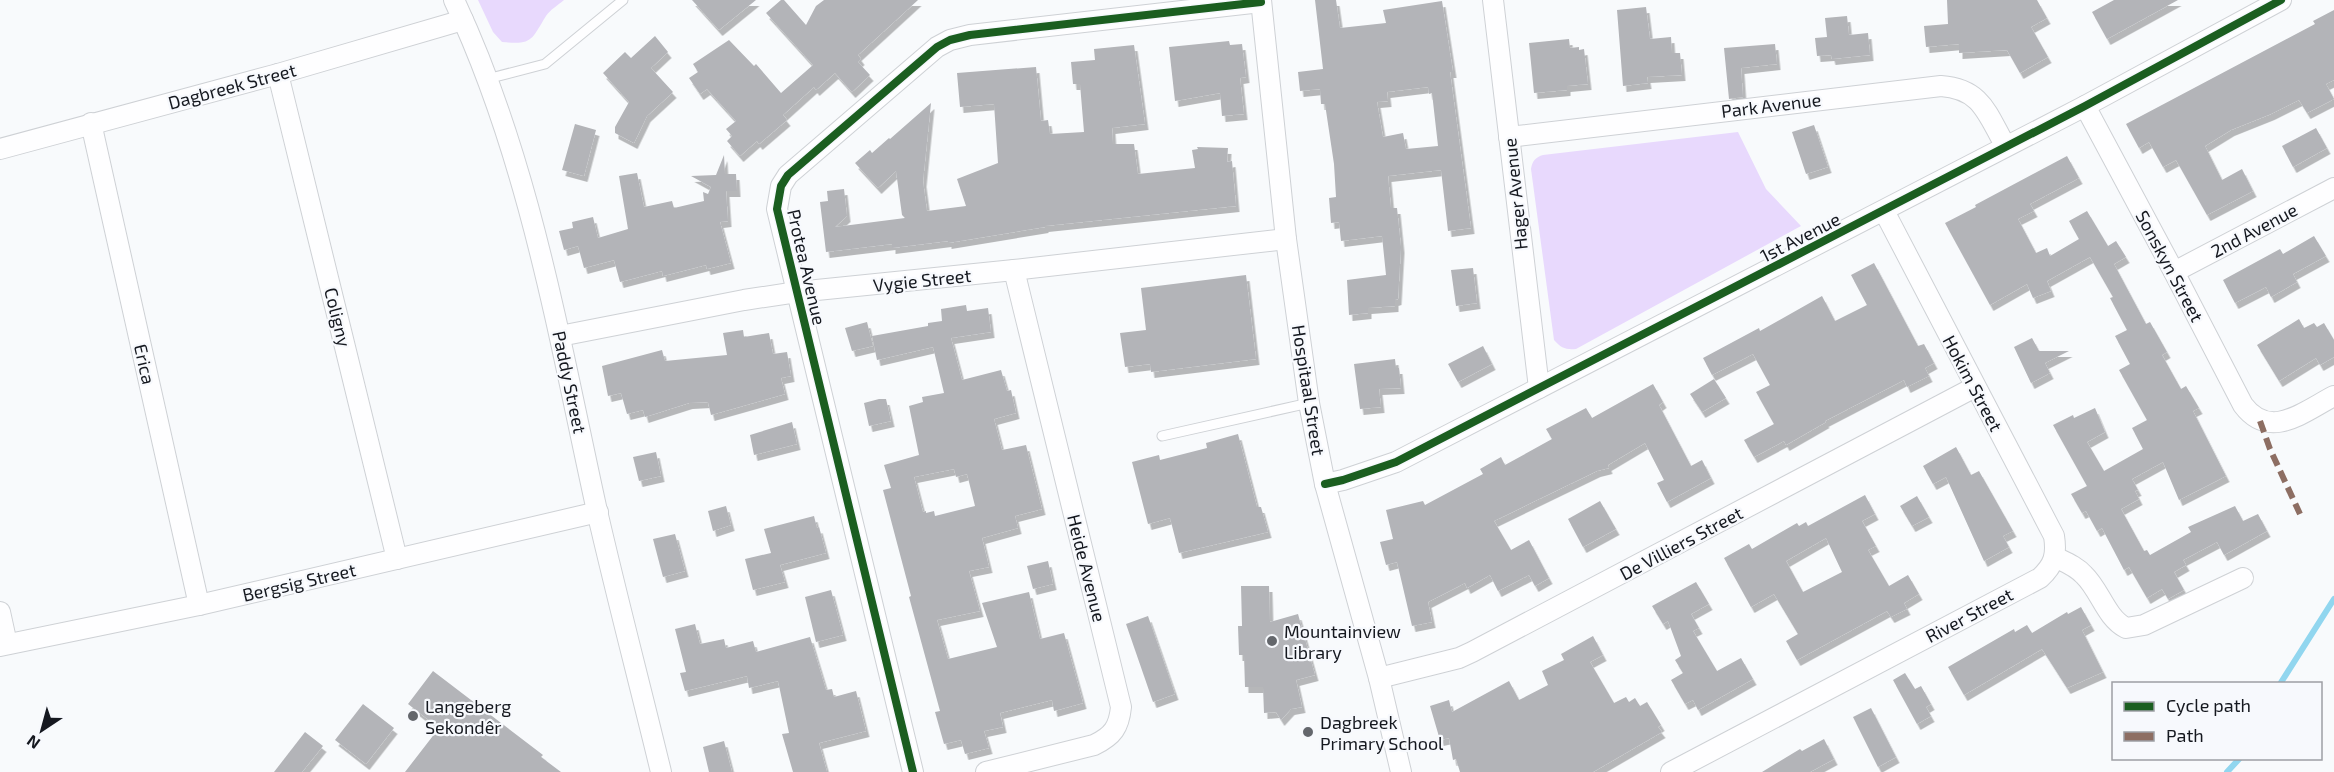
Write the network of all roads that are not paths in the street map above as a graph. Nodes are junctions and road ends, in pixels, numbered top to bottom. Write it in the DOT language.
graph roads {
  1 [pos="454,0"];
  2 [pos="624,0"];
  3 [pos="1493,0"];
  4 [pos="2281,0"];
  5 [pos="1261,1"];
  6 [pos="2254,6"];
  7 [pos="463,20"];
  8 [pos="278,74"];
  9 [pos="488,80"];
  10 [pos="2085,106"];
  11 [pos="91,123"];
  12 [pos="1509,137"];
  13 [pos="2005,145"];
  14 [pos="0,149"];
  15 [pos="2334,188"];
  16 [pos="1884,211"];
  17 [pos="1286,239"];
  18 [pos="1014,270"];
  19 [pos="2174,272"];
  20 [pos="796,292"];
  21 [pos="560,336"];
  22 [pos="1975,387"];
  23 [pos="1539,388"];
  24 [pos="2334,396"];
  25 [pos="1309,403"];
  26 [pos="1162,436"];
  27 [pos="1324,484"];
  28 [pos="598,512"];
  29 [pos="2055,557"];
  30 [pos="398,559"];
  31 [pos="2243,578"];
  32 [pos="199,605"];
  33 [pos="0,612"];
  34 [pos="3,645"];
  35 [pos="1378,678"];
  36 [pos="661,772"];
  37 [pos="913,772"];
  38 [pos="986,772"];
  39 [pos="1401,772"];
  40 [pos="1671,772"];
  1 -- 7 [label="street, Paddy Street"];
  2 -- 9 [label="lane"];
  3 -- 12 [label="street, Hager Avenue"];
  4 -- 6 [label="street, 1st Avenue"];
  5 -- 17 [label="street, Hospitaal Street"];
  5 -- 20 [label="street, Protea Avenue"];
  6 -- 10 [label="street, 1st Avenue"];
  7 -- 8 [label="street, Dagbreek Street"];
  7 -- 9 [label="street, Paddy Street"];
  8 -- 11 [label="street, Dagbreek Street"];
  8 -- 30 [label="street, Coligny"];
  9 -- 21 [label="street, Paddy Street"];
  10 -- 13 [label="street, 1st Avenue"];
  10 -- 19 [label="street, Sonskyn Street"];
  11 -- 14 [label="street, Dagbreek Street"];
  11 -- 32 [label="street, Erica"];
  12 -- 13 [label="street, Park Avenue"];
  12 -- 23 [label="street, Hager Avenue"];
  13 -- 16 [label="street, 1st Avenue"];
  15 -- 19 [label="street, 2nd Avenue"];
  16 -- 22 [label="street, Hokim Street"];
  16 -- 23 [label="street, 1st Avenue"];
  17 -- 18 [label="street, Vygie Street"];
  17 -- 25 [label="street, Hospitaal Street"];
  18 -- 20 [label="street, Vygie Street"];
  18 -- 38 [label="street, Heide Avenue"];
  19 -- 24 [label="street, Sonskyn Street"];
  20 -- 21 [label="street, Vygie Street"];
  20 -- 37 [label="street, Protea Avenue"];
  21 -- 28 [label="street, Paddy Street"];
  22 -- 29 [label="street, Hokim Street"];
  22 -- 35 [label="street, De Villiers Street"];
  23 -- 27 [label="street, 1st Avenue"];
  25 -- 26 [label="lane"];
  25 -- 27 [label="street, Hospitaal Street"];
  27 -- 35 [label="street, Hospitaal Street"];
  28 -- 30 [label="street, Bergsig Street"];
  28 -- 36 [label="street, Paddy Street"];
  29 -- 31 [label="street"];
  29 -- 40 [label="street, River Street"];
  30 -- 32 [label="street, Bergsig Street"];
  32 -- 34 [label="street, Bergsig Street"];
  33 -- 34 [label="street"];
  35 -- 39 [label="street, Hospitaal Street"];
}
